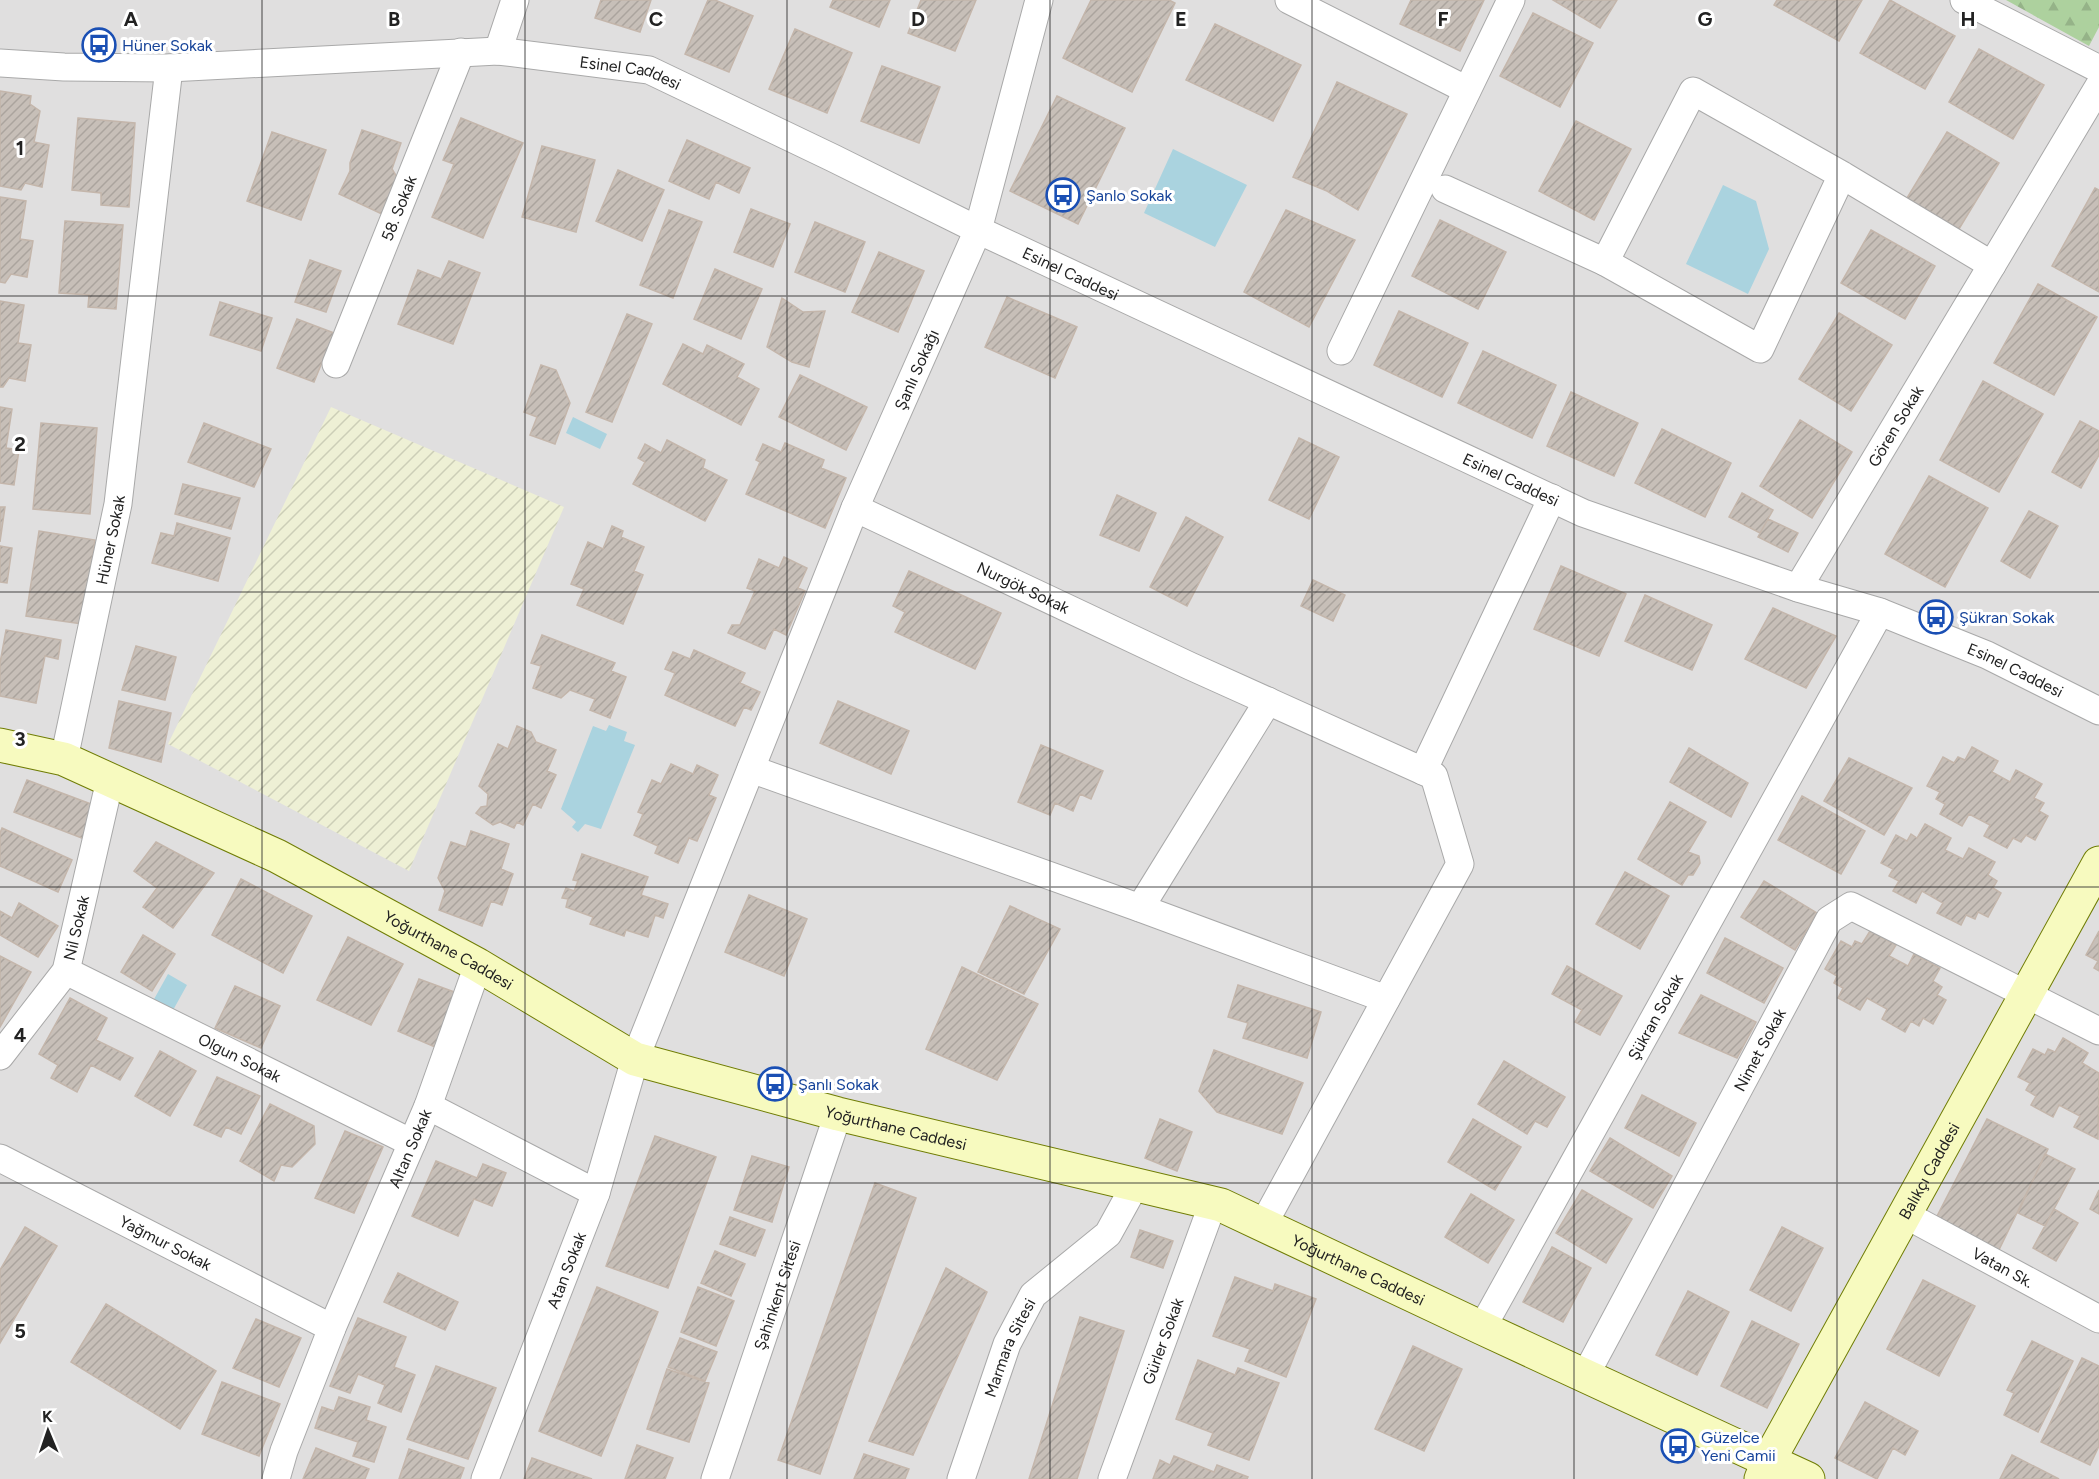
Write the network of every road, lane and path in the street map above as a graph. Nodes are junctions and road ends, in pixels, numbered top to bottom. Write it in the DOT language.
graph roads {
  1 [pos="515,0"];
  2 [pos="1039,0"];
  3 [pos="1289,0"];
  4 [pos="1511,0"];
  5 [pos="1964,0"];
  6 [pos="498,51"];
  7 [pos="461,52"];
  8 [pos="0,63"];
  9 [pos="169,68"];
  10 [pos="2099,69"];
  11 [pos="2099,87"];
  12 [pos="1467,90"];
  13 [pos="1842,175"];
  14 [pos="1445,189"];
  15 [pos="978,230"];
  16 [pos="1605,262"];
  17 [pos="1992,265"];
  18 [pos="1341,351"];
  19 [pos="336,364"];
  20 [pos="1552,498"];
  21 [pos="855,508"];
  22 [pos="1798,588"];
  23 [pos="1880,612"];
  24 [pos="1268,701"];
  25 [pos="2099,711"];
  26 [pos="0,745"];
  27 [pos="64,759"];
  28 [pos="751,769"];
  29 [pos="1423,771"];
  30 [pos="110,780"];
  31 [pos="2097,871"];
  32 [pos="1140,908"];
  33 [pos="478,965"];
  34 [pos="66,971"];
  35 [pos="2027,993"];
  36 [pos="1386,999"];
  37 [pos="2099,1031"];
  38 [pos="0,1056"];
  39 [pos="635,1059"];
  40 [pos="428,1106"];
  41 [pos="838,1114"];
  42 [pos="412,1143"];
  43 [pos="0,1158"];
  44 [pos="1135,1185"];
  45 [pos="596,1193"];
  46 [pos="1217,1204"];
  47 [pos="1906,1215"];
  48 [pos="1263,1225"];
  49 [pos="2099,1319"];
  50 [pos="332,1328"];
  51 [pos="1482,1329"];
  52 [pos="1585,1376"];
  53 [pos="1765,1469"];
  54 [pos="276,1479"];
  55 [pos="485,1479"];
  56 [pos="715,1479"];
  57 [pos="961,1479"];
  58 [pos="1112,1479"];
  59 [pos="1808,1479"];
  1 -- 6 [label="street"];
  2 -- 15 [label="street, Şanlı Sokağı"];
  3 -- 12 [label="street"];
  4 -- 12 [label="street"];
  5 -- 10 [label="street"];
  6 -- 7 [label="street, Esinel Caddesi"];
  6 -- 15 [label="street, Esinel Caddesi"];
  7 -- 9 [label="street, Esinel Caddesi"];
  7 -- 19 [label="street, 58. Sokak"];
  8 -- 9 [label="street, Esinel Caddesi"];
  9 -- 27 [label="street, Hüner Sokak"];
  11 -- 17 [label="street, Gören Sokak"];
  12 -- 18 [label="street"];
  13 -- 16 [label="street"];
  13 -- 16 [label="street"];
  13 -- 17 [label="street"];
  14 -- 16 [label="street"];
  15 -- 20 [label="street, Esinel Caddesi"];
  15 -- 21 [label="street, Şanlı Sokağı"];
  17 -- 22 [label="street, Gören Sokak"];
  20 -- 22 [label="street, Esinel Caddesi"];
  20 -- 29 [label="street"];
  21 -- 24 [label="street, Nurgök Sokak"];
  21 -- 28 [label="street, Şanlı Sokağı"];
  22 -- 23 [label="street, Esinel Caddesi"];
  23 -- 25 [label="street, Esinel Caddesi"];
  23 -- 51 [label="street, Şükran Sokak"];
  24 -- 29 [label="street, Nurgök Sokak"];
  24 -- 32 [label="street"];
  26 -- 27 [label="main road, Yoğurthane Caddesi"];
  27 -- 30 [label="main road, Yoğurthane Caddesi"];
  28 -- 32 [label="street"];
  28 -- 39 [label="street, Atan Sokak"];
  29 -- 36 [label="street"];
  30 -- 33 [label="main road, Yoğurthane Caddesi"];
  30 -- 34 [label="street, Nil Sokak"];
  31 -- 35 [label="main road, Balıkçı Caddesi"];
  32 -- 36 [label="street"];
  33 -- 39 [label="main road, Yoğurthane Caddesi"];
  33 -- 40 [label="street, Altan Sokak"];
  34 -- 38 [label="street, Nil Sokak"];
  34 -- 42 [label="street, Olgun Sokak"];
  35 -- 37 [label="street"];
  35 -- 47 [label="main road, Balıkçı Caddesi"];
  35 -- 52 [label="street, Nimet Sokak"];
  36 -- 48 [label="street"];
  39 -- 41 [label="main road, Yoğurthane Caddesi"];
  39 -- 45 [label="street, Atan Sokak"];
  40 -- 42 [label="street, Altan Sokak"];
  40 -- 45 [label="street"];
  41 -- 44 [label="main road, Yoğurthane Caddesi"];
  41 -- 56 [label="street, Şahinkent Sitesi"];
  42 -- 50 [label="street, Altan Sokak"];
  43 -- 50 [label="street, Yağmur Sokak"];
  44 -- 46 [label="main road, Yoğurthane Caddesi"];
  44 -- 57 [label="street, Marmara Sitesi"];
  45 -- 55 [label="street, Atan Sokak"];
  46 -- 48 [label="main road, Yoğurthane Caddesi"];
  46 -- 58 [label="street, Gürler Sokak"];
  47 -- 49 [label="street, Vatan Sk."];
  47 -- 53 [label="main road, Balıkçı Caddesi"];
  48 -- 51 [label="main road, Yoğurthane Caddesi"];
  50 -- 54 [label="street, Altan Sokak"];
  51 -- 52 [label="main road, Yoğurthane Caddesi"];
  52 -- 53 [label="main road, Yoğurthane Caddesi"];
  53 -- 59 [label="main road, Yoğurthane Caddesi"];
}
